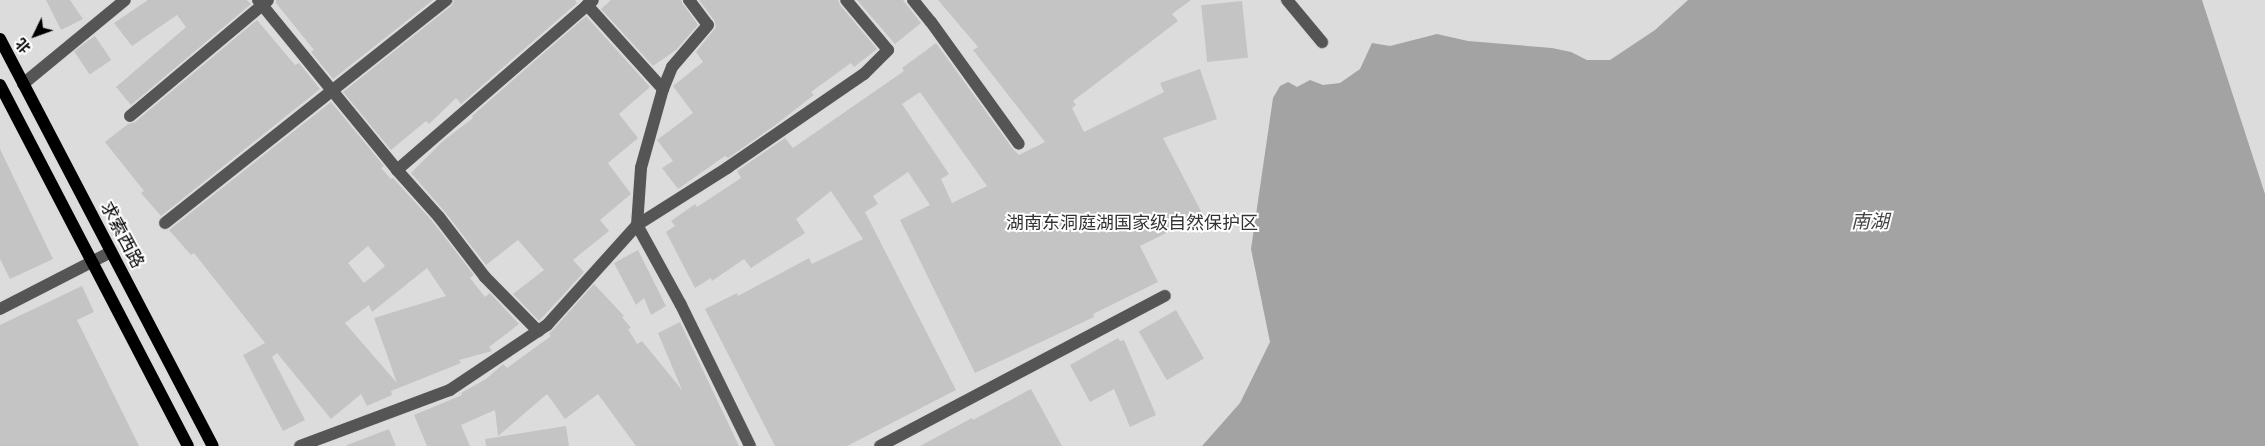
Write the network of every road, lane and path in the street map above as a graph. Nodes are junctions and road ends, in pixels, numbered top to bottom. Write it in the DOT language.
graph roads {
  1 [pos="125,0"];
  2 [pos="446,0"];
  3 [pos="689,0"];
  4 [pos="846,0"];
  5 [pos="913,0"];
  6 [pos="1287,0"];
  7 [pos="263,1"];
  8 [pos="590,2"];
  9 [pos="0,40"];
  10 [pos="1322,42"];
  11 [pos="23,84"];
  12 [pos="0,85"];
  13 [pos="664,90"];
  14 [pos="332,91"];
  15 [pos="130,116"];
  16 [pos="1019,144"];
  17 [pos="397,170"];
  18 [pos="165,222"];
  19 [pos="637,225"];
  20 [pos="111,252"];
  21 [pos="92,262"];
  22 [pos="1165,296"];
  23 [pos="0,309"];
  24 [pos="538,332"];
  25 [pos="188,446"];
  26 [pos="213,446"];
  27 [pos="300,446"];
  28 [pos="750,446"];
  29 [pos="880,446"];
  1 -- 11 [label="street"];
  2 -- 14 [label="street"];
  3 -- 13 [label="street"];
  4 -- 19 [label="street"];
  5 -- 16 [label="street"];
  6 -- 10 [label="street"];
  7 -- 14 [label="street"];
  7 -- 15 [label="street"];
  8 -- 13 [label="street"];
  8 -- 17 [label="street"];
  9 -- 11 [label="main road, 求索西路"];
  11 -- 20 [label="main road, 求索西路"];
  12 -- 21 [label="main road"];
  13 -- 19 [label="street"];
  14 -- 17 [label="street"];
  14 -- 18 [label="street"];
  17 -- 24 [label="street"];
  19 -- 24 [label="street"];
  19 -- 28 [label="street"];
  20 -- 21 [label="street"];
  20 -- 26 [label="main road, 求索西路"];
  21 -- 23 [label="street"];
  21 -- 25 [label="main road"];
  22 -- 29 [label="street"];
  24 -- 27 [label="street"];
}
